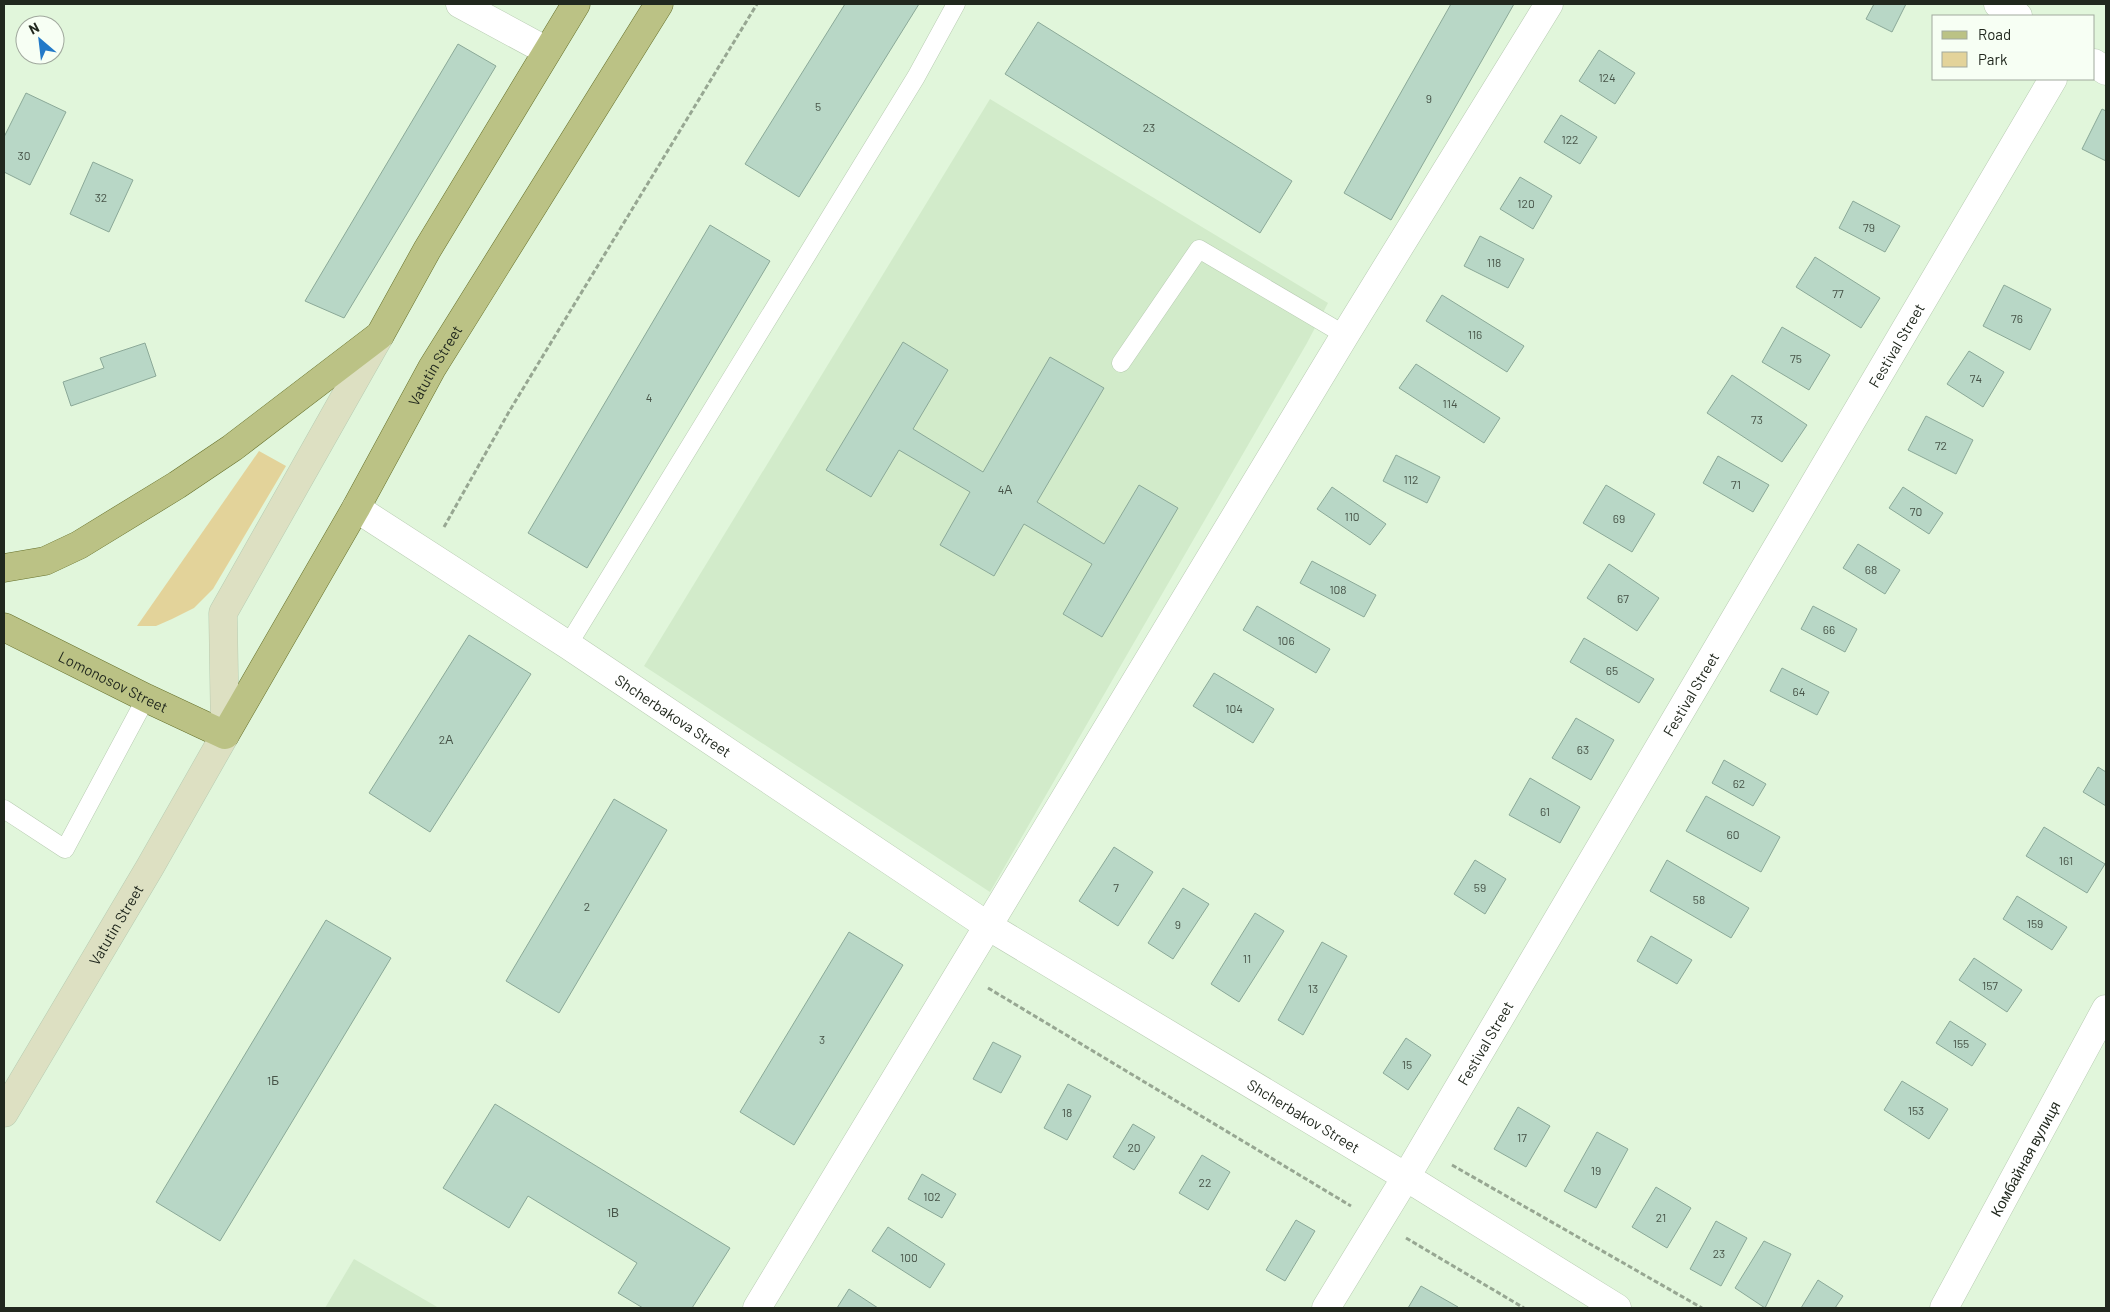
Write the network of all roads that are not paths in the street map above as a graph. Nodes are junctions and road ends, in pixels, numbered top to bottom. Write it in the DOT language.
graph roads {
  1 [pos="460,4"];
  2 [pos="576,4"];
  3 [pos="659,4"];
  4 [pos="956,4"];
  5 [pos="1549,4"];
  6 [pos="1998,4"];
  7 [pos="2016,15"];
  8 [pos="547,52"];
  9 [pos="2095,64"];
  10 [pos="2106,71"];
  11 [pos="2052,80"];
  12 [pos="380,335"];
  13 [pos="1346,335"];
  14 [pos="1121,363"];
  15 [pos="356,508"];
  16 [pos="4,568"];
  17 [pos="4,627"];
  18 [pos="568,644"];
  19 [pos="146,698"];
  20 [pos="225,735"];
  21 [pos="4,809"];
  22 [pos="988,926"];
  23 [pos="2106,1009"];
  24 [pos="4,1113"];
  25 [pos="1406,1178"];
  26 [pos="757,1308"];
  27 [pos="1326,1308"];
  28 [pos="1617,1308"];
  29 [pos="1944,1308"];
  1 -- 8 [label="street"];
  2 -- 8 [label="main road"];
  3 -- 15 [label="main road, Vatutin Street"];
  4 -- 18 [label="lane"];
  5 -- 13 [label="street"];
  6 -- 7 [label="street"];
  8 -- 12 [label="main road"];
  9 -- 10 [label="street"];
  11 -- 25 [label="street, Festival Street"];
  12 -- 16 [label="main road"];
  12 -- 20 [label="street"];
  13 -- 14 [label="lane"];
  13 -- 22 [label="street"];
  15 -- 18 [label="street, Shcherbakova Street"];
  15 -- 20 [label="main road, Vatutin Street"];
  17 -- 19 [label="main road, Lomonosov Street"];
  18 -- 22 [label="street, Shcherbakova Street"];
  19 -- 20 [label="main road, Lomonosov Street"];
  19 -- 21 [label="lane"];
  20 -- 24 [label="street, Vatutin Street"];
  22 -- 25 [label="street, Shcherbakov Street"];
  22 -- 26 [label="street"];
  23 -- 29 [label="street, Комбайная вулиця"];
  25 -- 27 [label="street, Festival Street"];
  25 -- 28 [label="street, Shcherbakov Street"];
}
